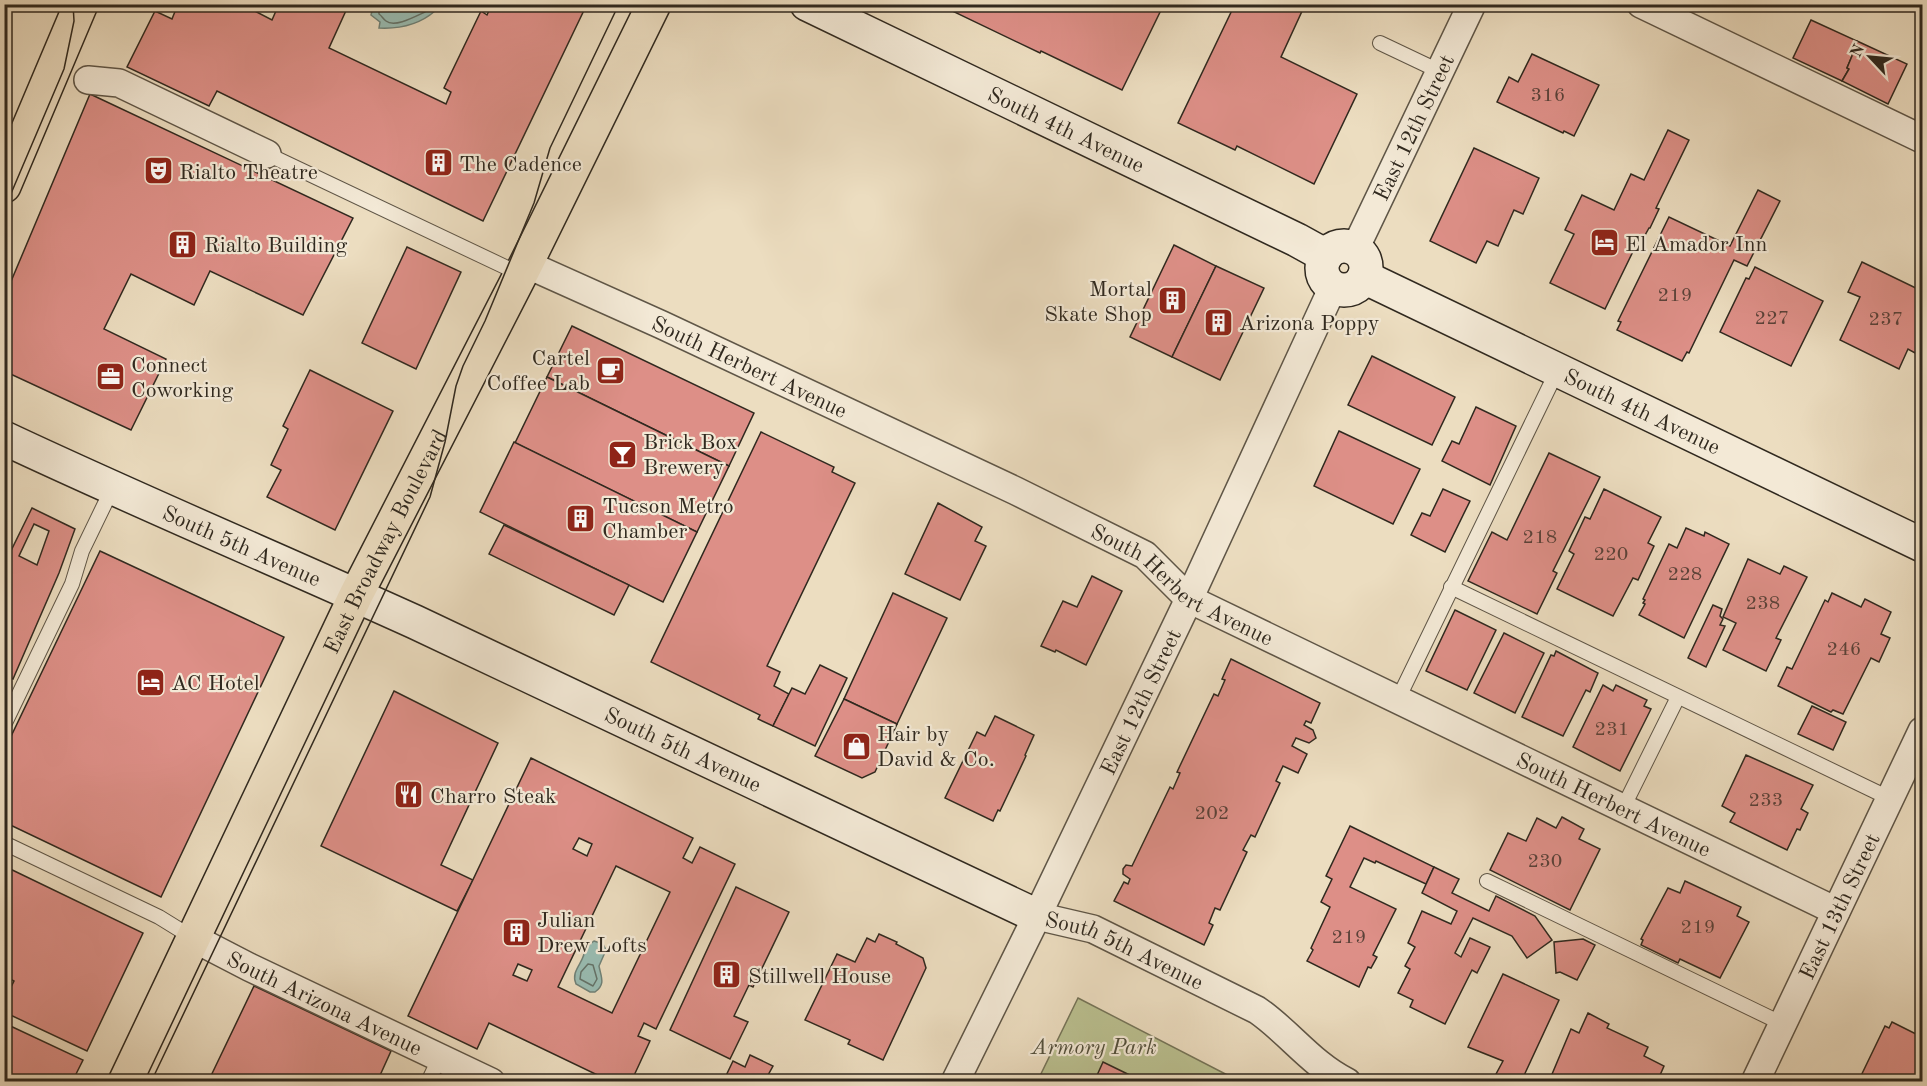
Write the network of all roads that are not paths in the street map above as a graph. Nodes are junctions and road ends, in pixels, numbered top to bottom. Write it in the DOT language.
graph roads {
  1 [pos="64,4"];
  2 [pos="81,4"];
  3 [pos="641,4"];
  4 [pos="654,4"];
  5 [pos="807,4"];
  6 [pos="1472,4"];
  7 [pos="1641,4"];
  8 [pos="64,42"];
  9 [pos="1380,44"];
  10 [pos="629,55"];
  11 [pos="1439,71"];
  12 [pos="88,80"];
  13 [pos="1923,139"];
  14 [pos="267,154"];
  15 [pos="4,186"];
  16 [pos="1345,267"];
  17 [pos="523,269"];
  18 [pos="1557,370"];
  19 [pos="4,438"];
  20 [pos="112,489"];
  21 [pos="1923,545"];
  22 [pos="1451,587"];
  23 [pos="356,595"];
  24 [pos="1189,599"];
  25 [pos="1678,696"];
  26 [pos="1398,699"];
  27 [pos="4,725"];
  28 [pos="1923,731"];
  29 [pos="1891,799"];
  30 [pos="1623,808"];
  31 [pos="4,843"];
  32 [pos="1487,880"];
  33 [pos="1836,911"];
  34 [pos="1037,916"];
  35 [pos="193,938"];
  36 [pos="1783,1024"];
  37 [pos="440,1057"];
  38 [pos="125,1082"];
  39 [pos="428,1082"];
  40 [pos="491,1082"];
  41 [pos="955,1082"];
  42 [pos="1347,1082"];
  43 [pos="1755,1082"];
  1 -- 8 [label="street"];
  2 -- 8 [label="main road"];
  3 -- 10 [label="main road"];
  4 -- 10 [label="main road, East Broadway Boulevard"];
  5 -- 16 [label="street, South 4th Avenue"];
  6 -- 11 [label="street, East 12th Street"];
  7 -- 13 [label="street"];
  8 -- 15 [label="main road"];
  9 -- 11 [label="lane"];
  10 -- 17 [label="main road, East Broadway Boulevard"];
  11 -- 16 [label="street, East 12th Street"];
  12 -- 14 [label="street"];
  14 -- 17 [label="lane, South Herbert Avenue"];
  16 -- 18 [label="street, South 4th Avenue"];
  16 -- 24 [label="street, East 12th Street"];
  17 -- 23 [label="main road, East Broadway Boulevard"];
  17 -- 24 [label="street, South Herbert Avenue"];
  18 -- 21 [label="street, South 4th Avenue"];
  18 -- 22 [label="lane"];
  19 -- 20 [label="street, South 5th Avenue"];
  20 -- 23 [label="street, South 5th Avenue"];
  20 -- 27 [label="lane"];
  22 -- 25 [label="lane"];
  22 -- 26 [label="lane"];
  23 -- 34 [label="street, South 5th Avenue"];
  23 -- 35 [label="main road, East Broadway Boulevard"];
  24 -- 26 [label="street, South Herbert Avenue"];
  24 -- 34 [label="street, East 12th Street"];
  25 -- 29 [label="lane"];
  25 -- 30 [label="lane"];
  26 -- 30 [label="street, South Herbert Avenue"];
  28 -- 29 [label="street, East 13th Street"];
  29 -- 33 [label="street, East 13th Street"];
  30 -- 33 [label="street, South Herbert Avenue"];
  31 -- 35 [label="lane"];
  32 -- 36 [label="lane"];
  33 -- 36 [label="street, East 13th Street"];
  34 -- 41 [label="street, East 12th Street"];
  34 -- 42 [label="street, South 5th Avenue"];
  35 -- 37 [label="street, South Arizona Avenue"];
  35 -- 38 [label="main road, East Broadway Boulevard"];
  36 -- 43 [label="street, East 13th Street"];
  37 -- 39 [label="lane"];
  37 -- 40 [label="street, South Arizona Avenue"];
}
